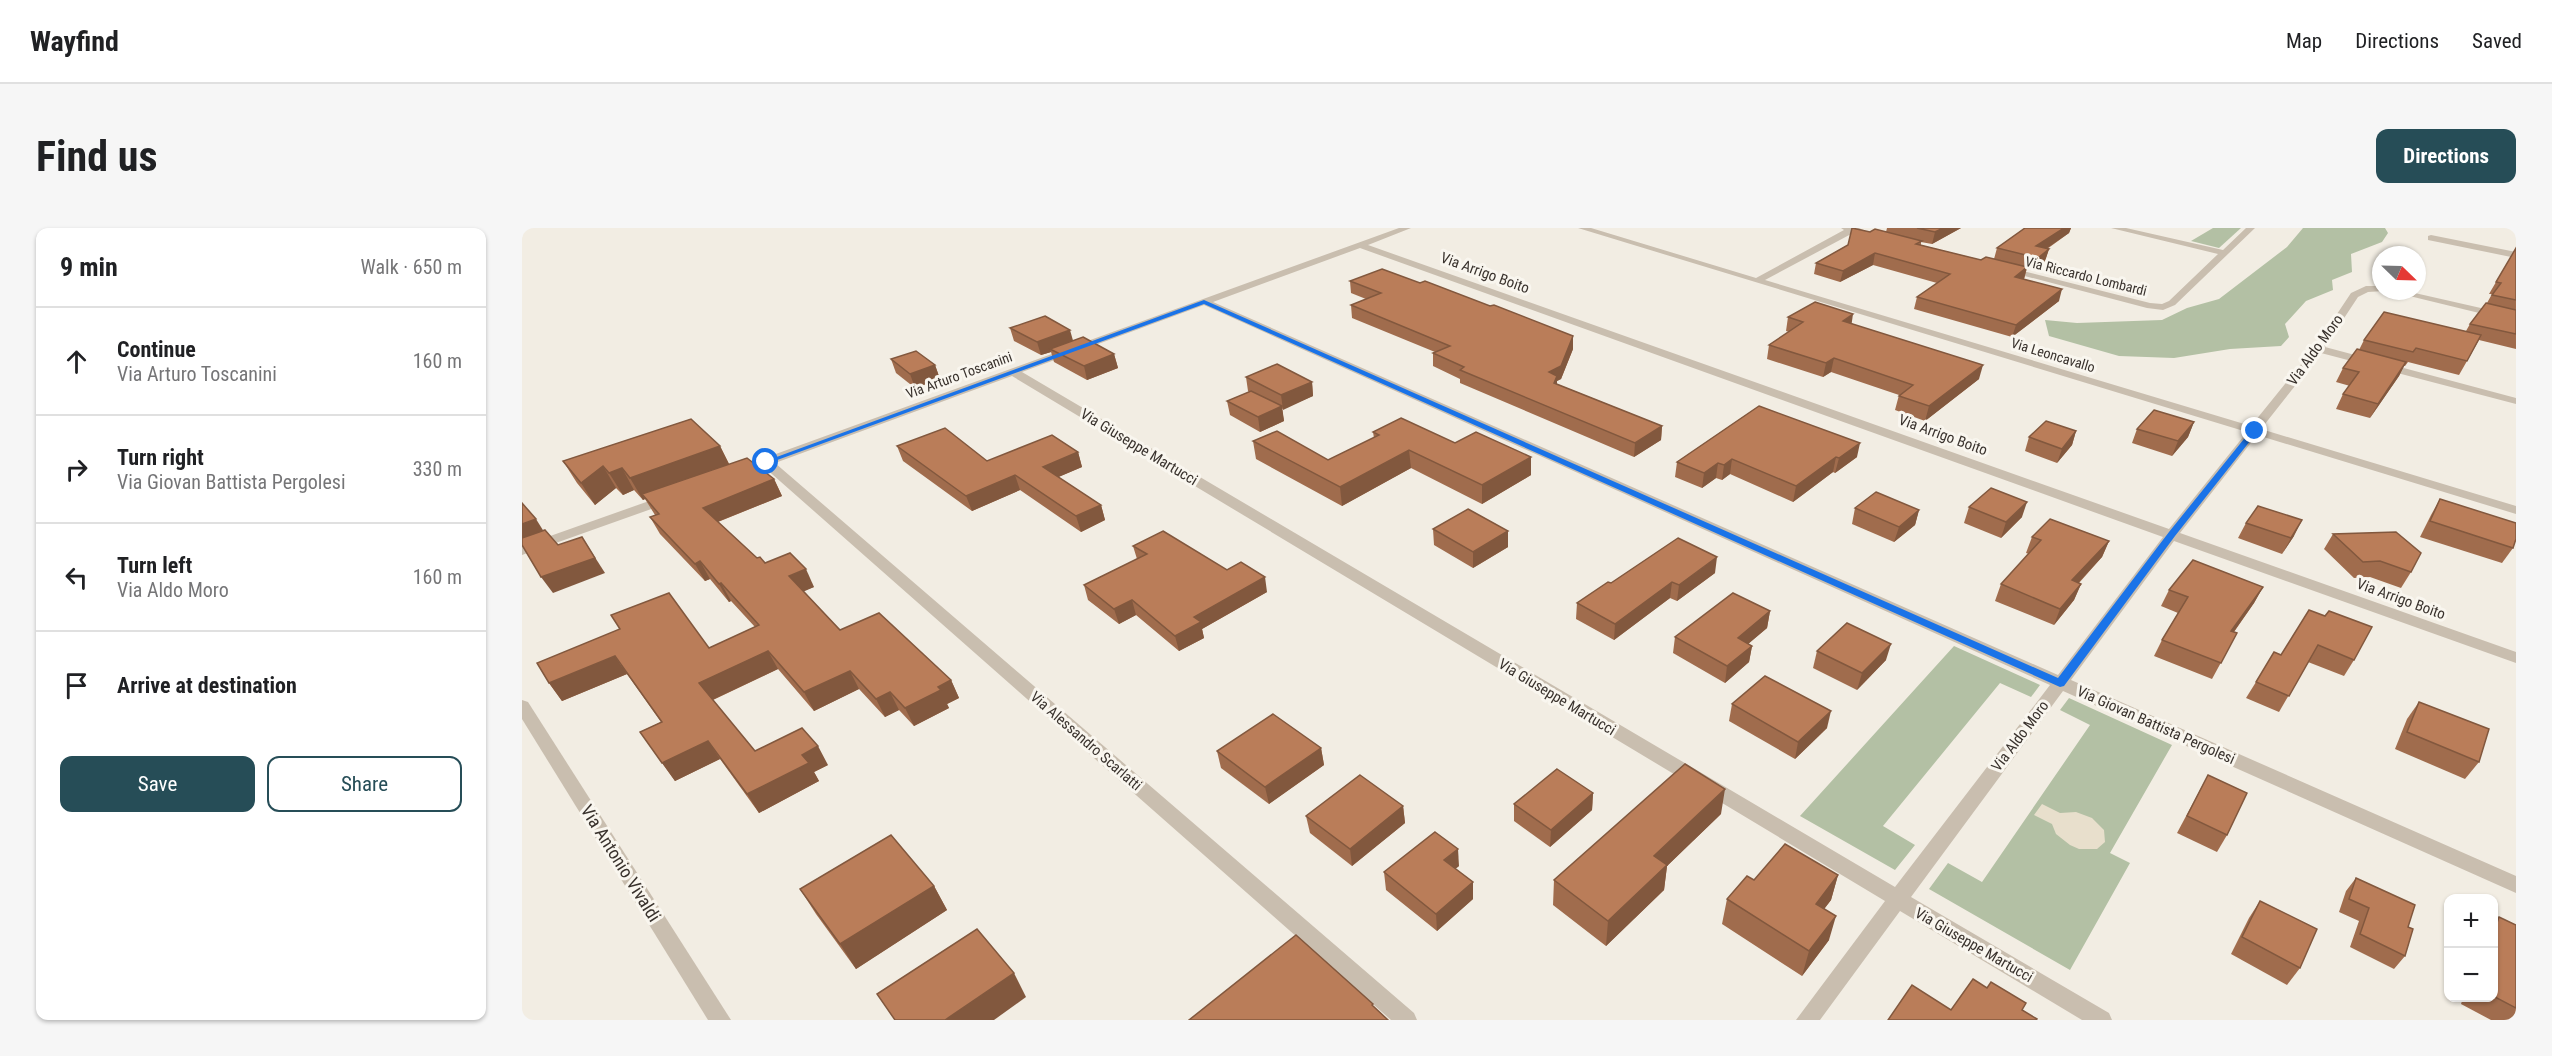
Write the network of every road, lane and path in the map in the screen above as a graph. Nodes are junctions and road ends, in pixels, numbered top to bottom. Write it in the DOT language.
graph roads {
  1 [pos="1407,228"];
  2 [pos="1582,228"];
  3 [pos="2115,228"];
  4 [pos="2251,228"];
  5 [pos="1851,229"];
  6 [pos="2431,238"];
  7 [pos="1887,239"];
  8 [pos="1359,245"];
  9 [pos="2224,253"];
  10 [pos="2516,255"];
  11 [pos="2001,268"];
  12 [pos="1757,281"];
  13 [pos="2372,288"];
  14 [pos="2426,298"];
  15 [pos="1204,302"];
  16 [pos="2516,318"];
  17 [pos="2319,349"];
  18 [pos="1013,372"];
  19 [pos="2516,401"];
  20 [pos="2255,431"];
  21 [pos="766,462"];
  22 [pos="722,478"];
  23 [pos="678,494"];
  24 [pos="2516,510"];
  25 [pos="2172,534"];
  26 [pos="522,551"];
  27 [pos="2516,658"];
  28 [pos="2060,683"];
  29 [pos="522,706"];
  30 [pos="2516,885"];
  31 [pos="1897,900"];
  32 [pos="720,1020"];
  33 [pos="1406,1020"];
  34 [pos="1808,1020"];
  35 [pos="2101,1020"];
  1 -- 8 [label="street, Via Arturo Toscanini"];
  2 -- 12 [label="street, Via Leoncavallo"];
  3 -- 9 [label="street"];
  4 -- 9 [label="street, Via Riccardo Lombardi"];
  5 -- 7 [label="street"];
  5 -- 12 [label="street"];
  6 -- 10 [label="street"];
  8 -- 15 [label="street, Via Arturo Toscanini"];
  8 -- 25 [label="street, Via Arrigo Boito"];
  9 -- 11 [label="street, Via Riccardo Lombardi"];
  12 -- 20 [label="street, Via Leoncavallo"];
  13 -- 17 [label="street, Via Aldo Moro"];
  14 -- 16 [label="street"];
  15 -- 18 [label="street, Via Arturo Toscanini"];
  15 -- 28 [label="street, Via Giovan Battista Pergolesi"];
  17 -- 19 [label="street"];
  17 -- 20 [label="street, Via Aldo Moro"];
  18 -- 21 [label="street, Via Arturo Toscanini"];
  18 -- 31 [label="street, Via Giuseppe Martucci"];
  20 -- 24 [label="street, Via Leoncavallo"];
  20 -- 25 [label="street, Via Aldo Moro"];
  21 -- 22 [label="street, Via Arturo Toscanini"];
  21 -- 33 [label="street, Via Alessandro Scarlatti"];
  23 -- 26 [label="street"];
  25 -- 27 [label="street, Via Arrigo Boito"];
  25 -- 28 [label="street, Via Aldo Moro"];
  28 -- 30 [label="street, Via Giovan Battista Pergolesi"];
  28 -- 31 [label="street, Via Aldo Moro"];
  29 -- 32 [label="street, Via Antonio Vivaldi"];
  31 -- 34 [label="street, Via Aldo Moro"];
  31 -- 35 [label="street, Via Giuseppe Martucci"];
}
